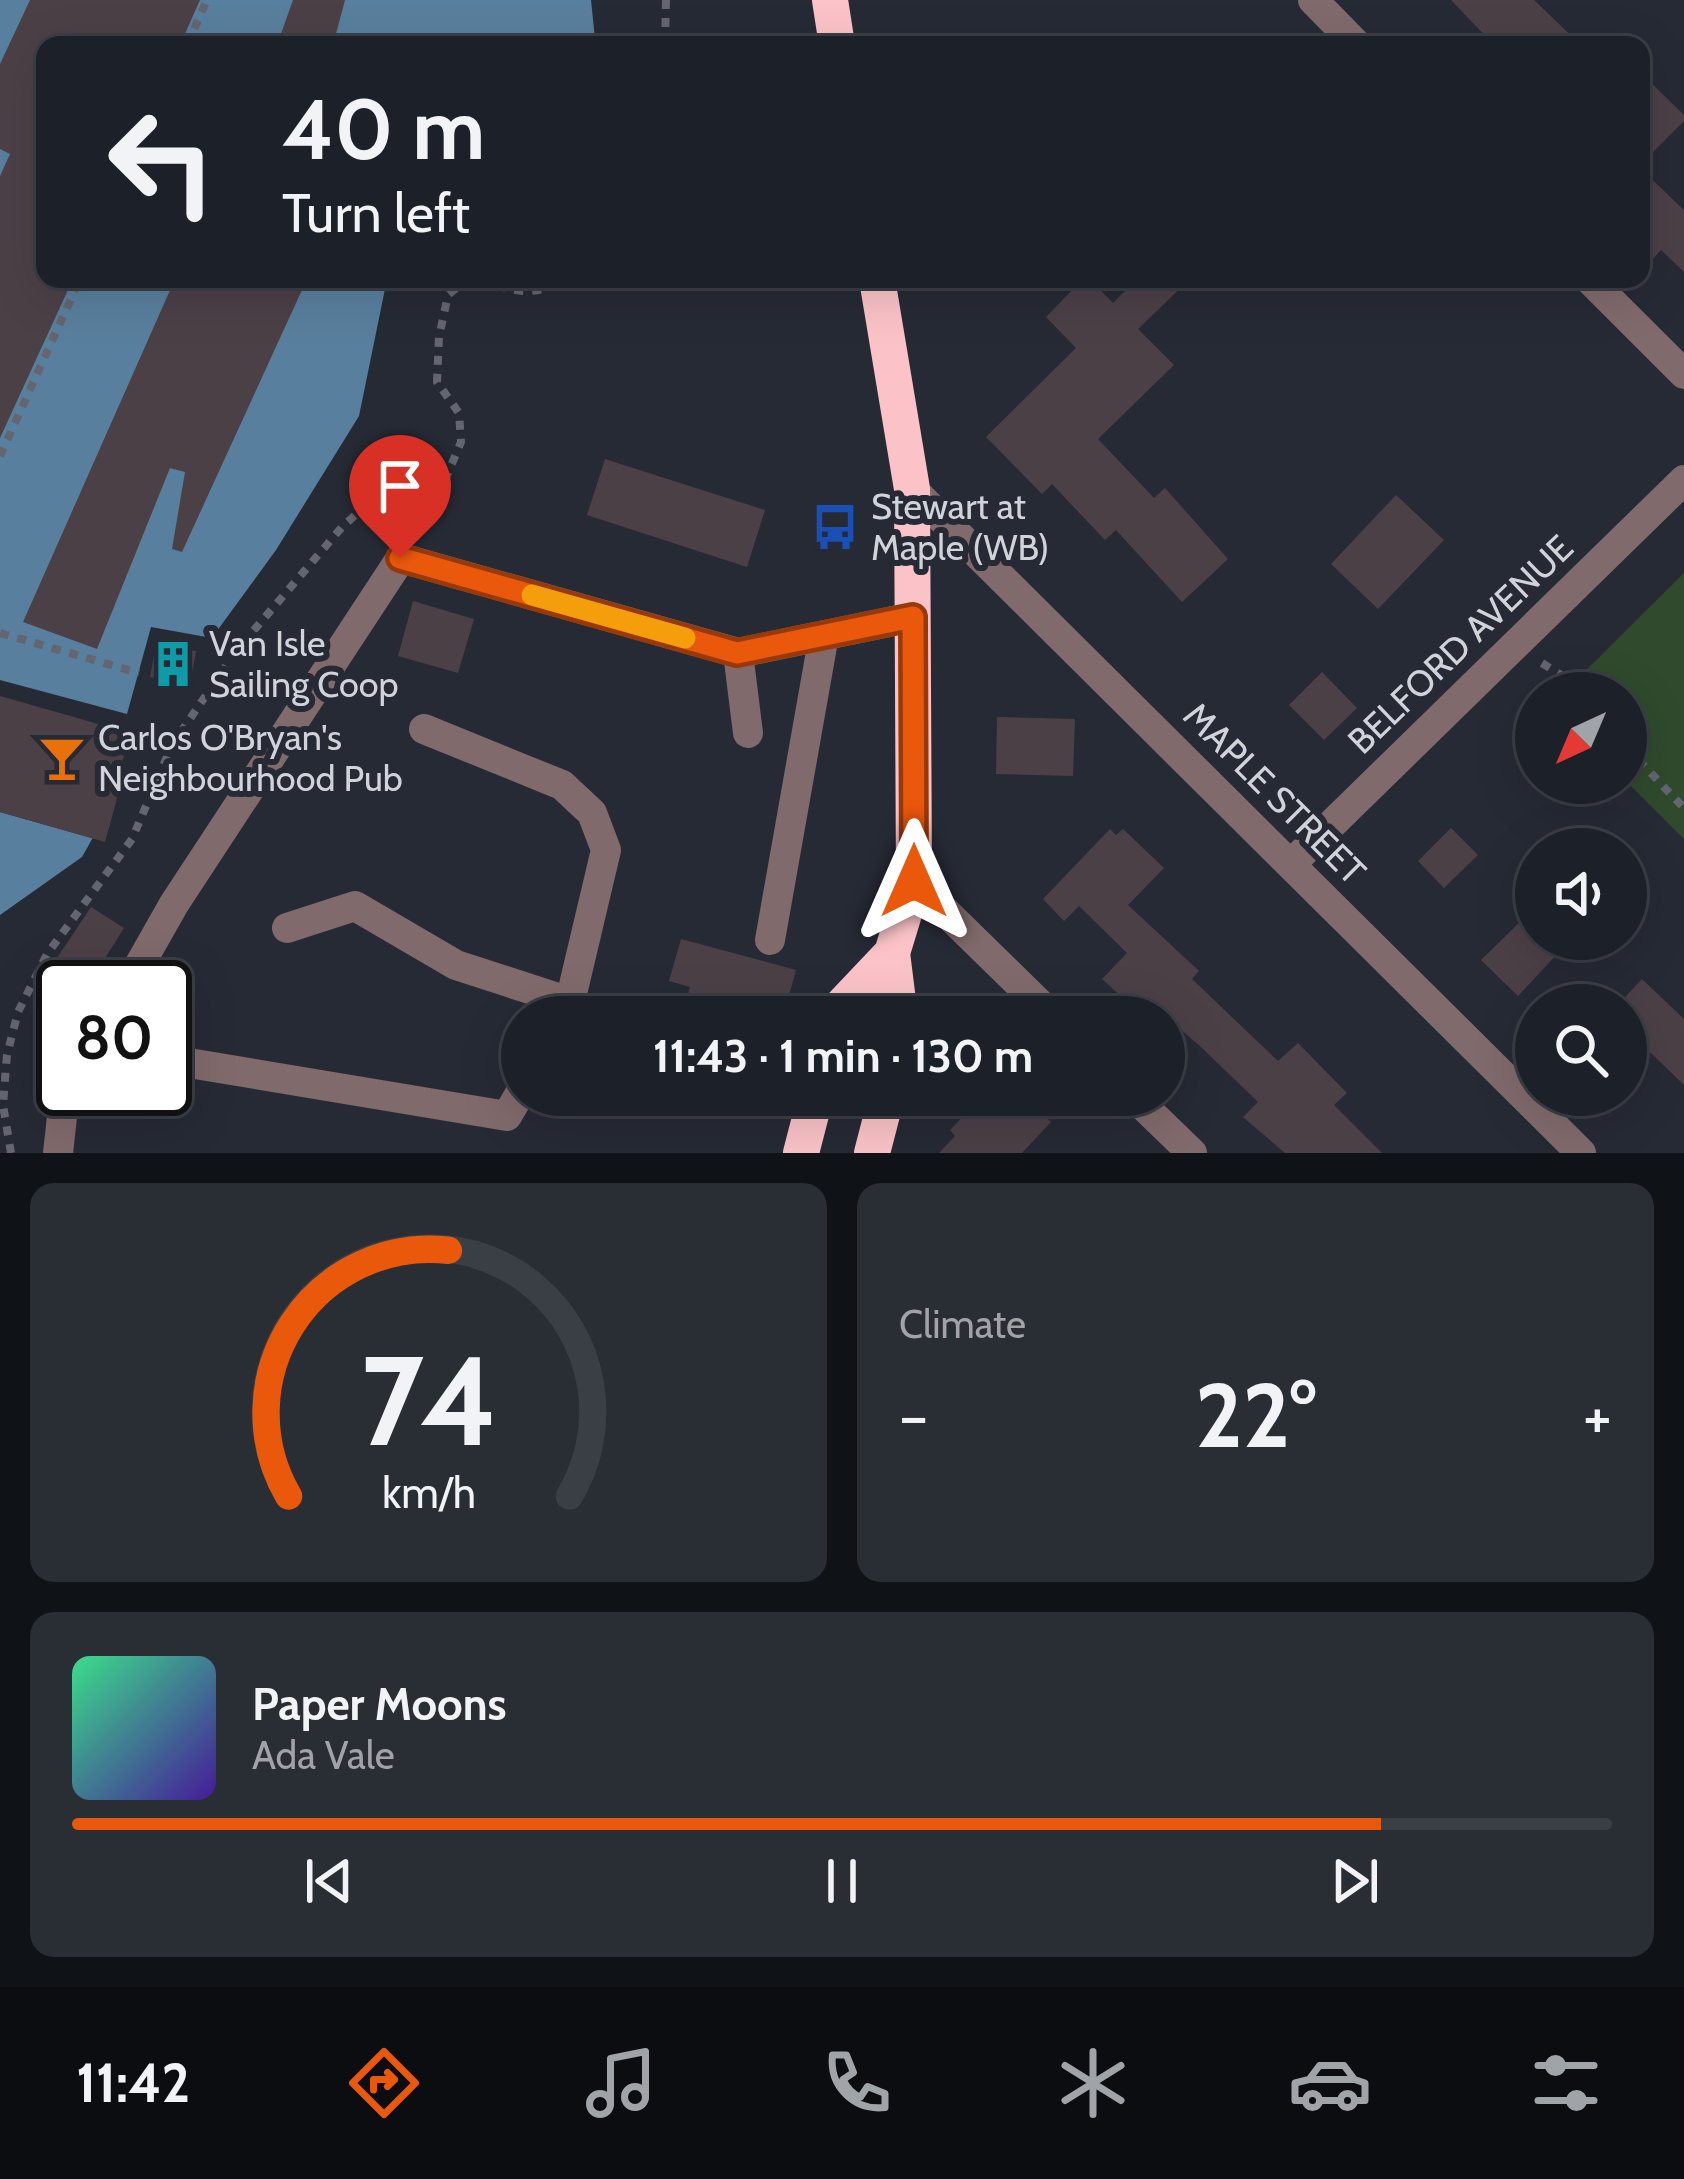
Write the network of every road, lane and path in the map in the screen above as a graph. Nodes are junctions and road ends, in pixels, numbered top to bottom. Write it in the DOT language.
graph roads {
  1 [pos="207,0"];
  2 [pos="666,0"];
  3 [pos="830,0"];
  4 [pos="1312,0"];
  5 [pos="191,36"];
  6 [pos="664,36"];
  7 [pos="836,36"];
  8 [pos="1348,36"];
  9 [pos="76,288"];
  10 [pos="456,288"];
  11 [pos="502,288"];
  12 [pos="552,288"];
  13 [pos="878,288"];
  14 [pos="1598,288"];
  15 [pos="1684,374"];
  16 [pos="0,456"];
  17 [pos="1684,480"];
  18 [pos="912,489"];
  19 [pos="913,617"];
  20 [pos="0,633"];
  21 [pos="824,635"];
  22 [pos="1515,646"];
  23 [pos="737,653"];
  24 [pos="1556,672"];
  25 [pos="140,673"];
  26 [pos="424,729"];
  27 [pos="748,733"];
  28 [pos="1647,769"];
  29 [pos="1684,808"];
  30 [pos="1291,864"];
  31 [pos="914,881"];
  32 [pos="287,928"];
  33 [pos="770,940"];
  34 [pos="892,953"];
  35 [pos="142,960"];
  36 [pos="532,996"];
  37 [pos="570,996"];
  38 [pos="851,996"];
  39 [pos="897,996"];
  40 [pos="1032,996"];
  41 [pos="192,1064"];
  42 [pos="2,1105"];
  43 [pos="501,1115"];
  44 [pos="62,1116"];
  45 [pos="811,1116"];
  46 [pos="882,1116"];
  47 [pos="1154,1116"];
  48 [pos="11,1153"];
  49 [pos="58,1153"];
  50 [pos="802,1153"];
  51 [pos="872,1153"];
  52 [pos="1192,1153"];
  53 [pos="1581,1153"];
  1 -- 5 [label="path"];
  2 -- 6 [label="path"];
  3 -- 7 [label="highway"];
  4 -- 8 [label="street"];
  9 -- 16 [label="path"];
  10 -- 42 [label="path"];
  11 -- 12 [label="path"];
  13 -- 18 [label="highway"];
  14 -- 15 [label="street"];
  17 -- 22 [label="street, BELFORD AVENUE"];
  18 -- 19 [label="highway"];
  18 -- 30 [label="street, MAPLE STREET"];
  19 -- 21 [label="street"];
  19 -- 31 [label="highway"];
  20 -- 25 [label="path"];
  21 -- 23 [label="street"];
  21 -- 33 [label="street"];
  22 -- 24 [label="path"];
  22 -- 30 [label="street, BELFORD AVENUE"];
  23 -- 27 [label="street"];
  23 -- 35 [label="street"];
  26 -- 37 [label="street"];
  28 -- 29 [label="path"];
  30 -- 53 [label="street, MAPLE STREET"];
  31 -- 34 [label="highway"];
  31 -- 40 [label="street"];
  32 -- 36 [label="street"];
  34 -- 38 [label="highway"];
  34 -- 39 [label="highway"];
  41 -- 43 [label="street"];
  42 -- 48 [label="path"];
  44 -- 49 [label="street"];
  45 -- 50 [label="highway"];
  46 -- 51 [label="highway"];
  47 -- 52 [label="street"];
}
